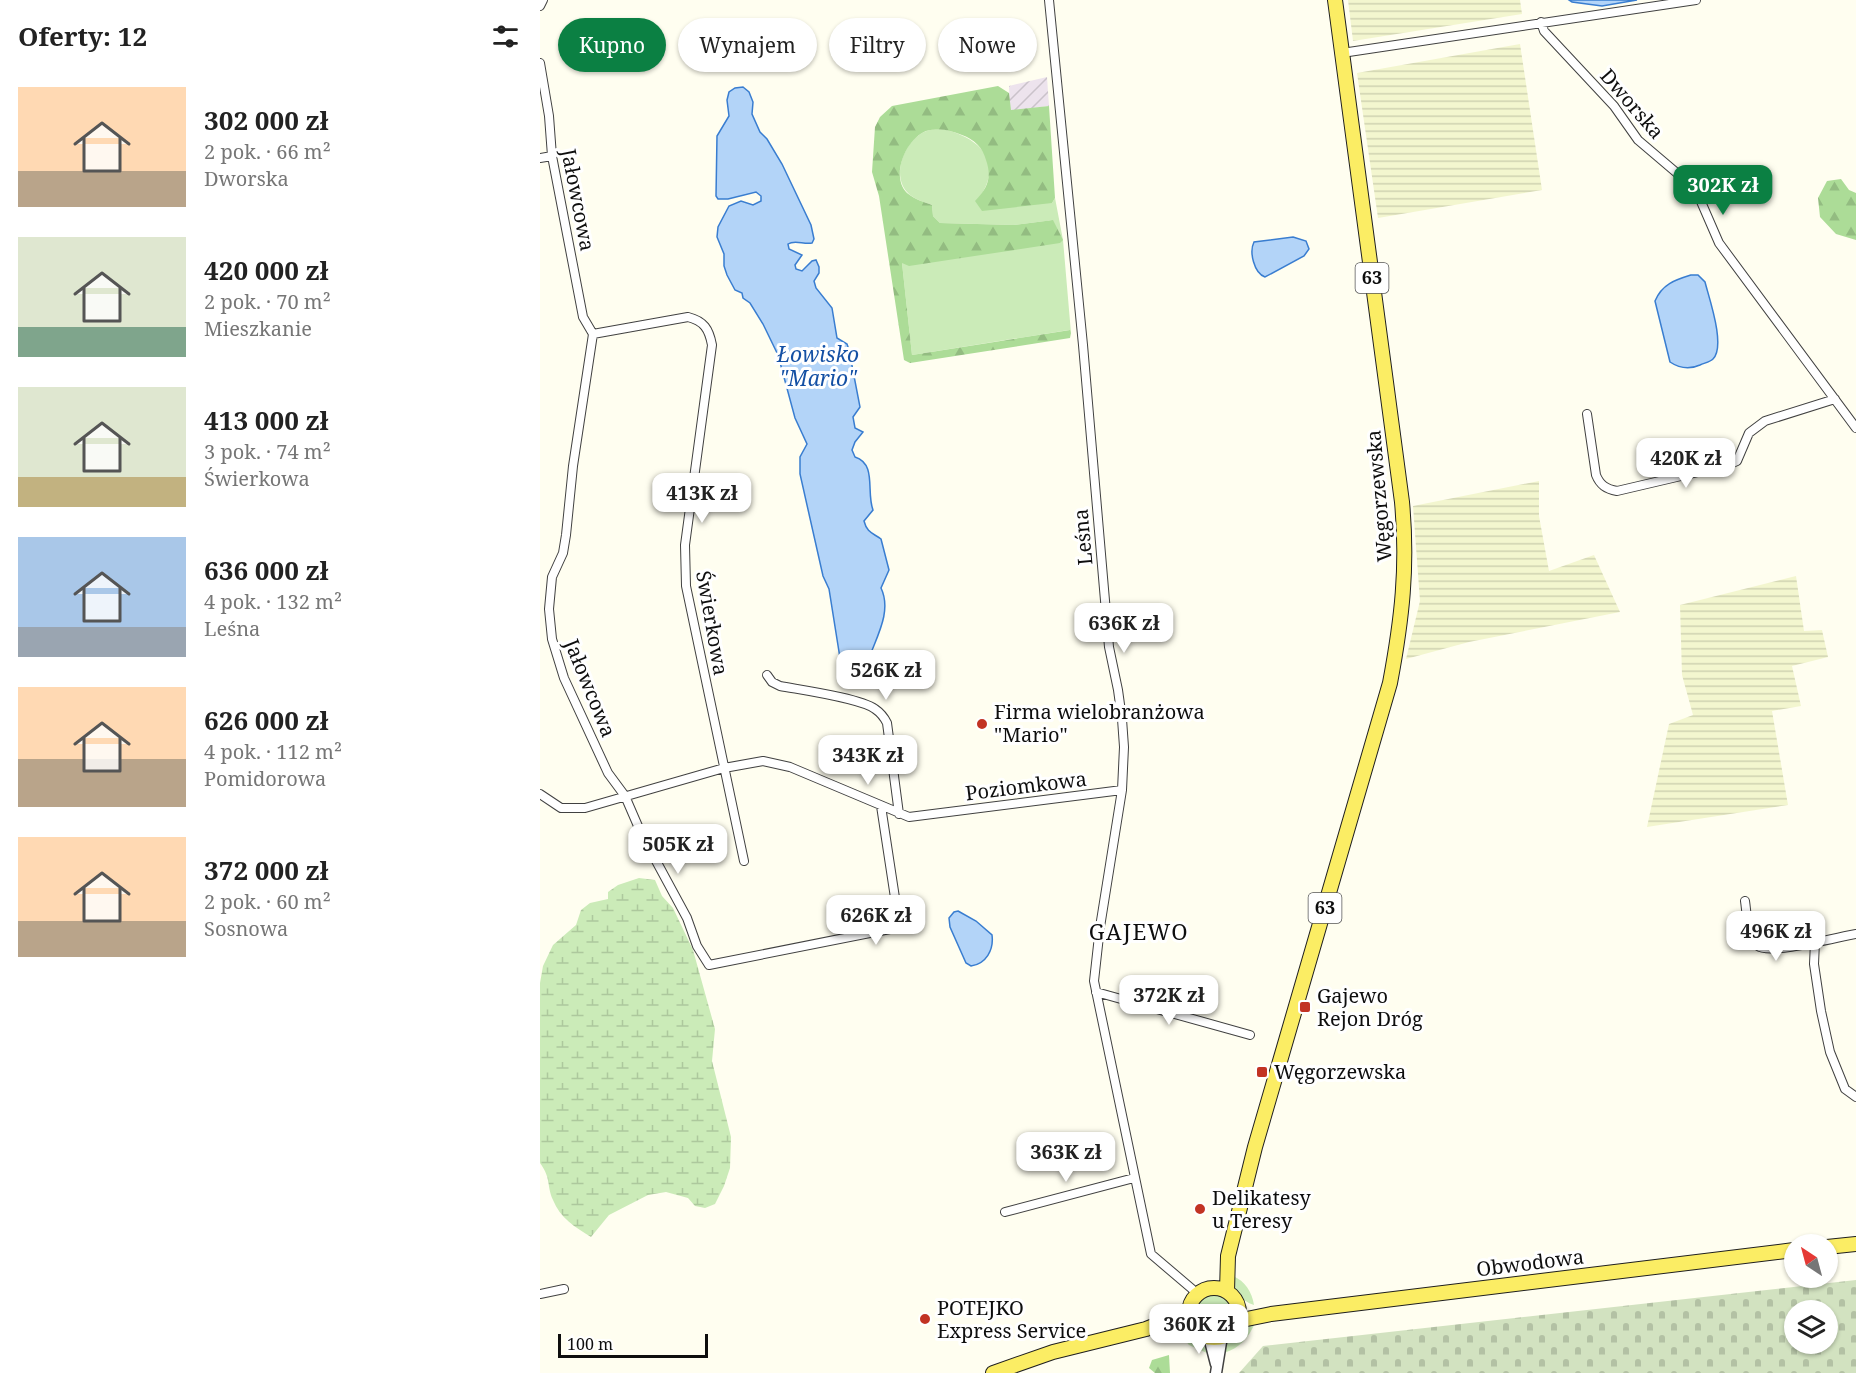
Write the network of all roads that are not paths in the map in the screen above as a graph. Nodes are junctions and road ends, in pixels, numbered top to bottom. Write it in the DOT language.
graph roads {
  1 [pos="543,0"];
  2 [pos="1049,0"];
  3 [pos="1335,0"];
  4 [pos="1696,0"];
  5 [pos="540,6"];
  6 [pos="1541,22"];
  7 [pos="1342,53"];
  8 [pos="540,63"];
  9 [pos="552,156"];
  10 [pos="540,158"];
  11 [pos="593,334"];
  12 [pos="1835,399"];
  13 [pos="1587,414"];
  14 [pos="1856,428"];
  15 [pos="767,675"];
  16 [pos="724,768"];
  17 [pos="1122,790"];
  18 [pos="540,794"];
  19 [pos="625,796"];
  20 [pos="881,806"];
  21 [pos="899,814"];
  22 [pos="744,861"];
  23 [pos="1745,901"];
  24 [pos="1856,934"];
  25 [pos="1815,942"];
  26 [pos="1096,992"];
  27 [pos="1250,1035"];
  28 [pos="1856,1097"];
  29 [pos="1134,1178"];
  30 [pos="1005,1212"];
  31 [pos="1856,1244"];
  32 [pos="1838,1246"];
  33 [pos="1784,1251"];
  34 [pos="1228,1256"];
  35 [pos="564,1288"];
  36 [pos="1204,1291"];
  37 [pos="1227,1291"];
  38 [pos="540,1294"];
  39 [pos="1238,1306"];
  40 [pos="1271,1314"];
  41 [pos="1191,1318"];
  42 [pos="1237,1322"];
  43 [pos="1216,1336"];
  44 [pos="1216,1370"];
  45 [pos="993,1373"];
  1 -- 5 [label="street"];
  2 -- 17 [label="street, Leśna"];
  3 -- 7 [label="main road, Węgorzewska / 63"];
  4 -- 6 [label="street"];
  6 -- 7 [label="street"];
  6 -- 12 [label="street, Dworska"];
  7 -- 34 [label="main road, Węgorzewska / 63"];
  8 -- 9 [label="street, Jałowcowa"];
  9 -- 10 [label="street"];
  9 -- 11 [label="street, Jałowcowa"];
  11 -- 16 [label="street, Świerkowa"];
  11 -- 19 [label="street, Jałowcowa"];
  12 -- 13 [label="street"];
  12 -- 14 [label="street, Dworska"];
  15 -- 21 [label="street"];
  16 -- 19 [label="street, Poziomkowa"];
  16 -- 20 [label="street, Poziomkowa"];
  16 -- 22 [label="street, Świerkowa"];
  17 -- 21 [label="street, Poziomkowa"];
  17 -- 26 [label="street, Leśna"];
  18 -- 19 [label="street, Poziomkowa"];
  19 -- 20 [label="street, Jałowcowa"];
  20 -- 21 [label="street, Poziomkowa"];
  23 -- 25 [label="street"];
  24 -- 25 [label="street"];
  25 -- 28 [label="street"];
  26 -- 27 [label="street"];
  26 -- 29 [label="street, Leśna"];
  29 -- 30 [label="street"];
  29 -- 36 [label="street, Leśna"];
  31 -- 32 [label="main road"];
  33 -- 40 [label="main road, Obwodowa"];
  34 -- 36 [label="main road, Węgorzewska / 63"];
  34 -- 37 [label="main road, Węgorzewska / 63"];
  35 -- 38 [label="street"];
  36 -- 37 [label="main road"];
  36 -- 41 [label="main road"];
  37 -- 39 [label="main road"];
  39 -- 40 [label="main road, Obwodowa"];
  39 -- 42 [label="main road"];
  40 -- 42 [label="main road, Obwodowa"];
  41 -- 43 [label="main road"];
  41 -- 45 [label="main road"];
  42 -- 43 [label="main road"];
  43 -- 44 [label="street"];
}
